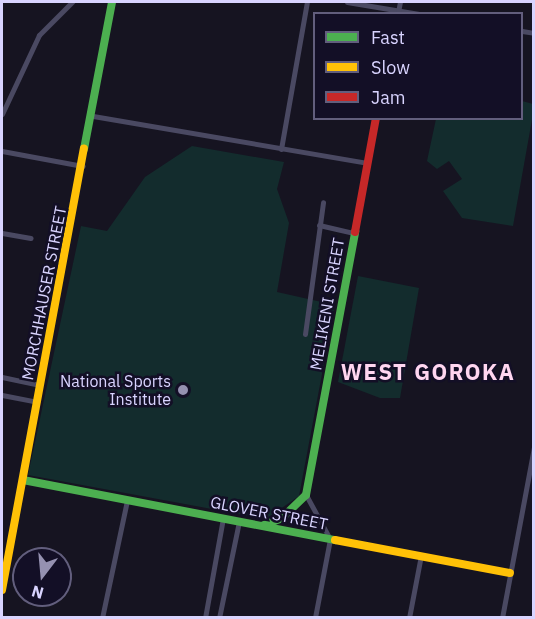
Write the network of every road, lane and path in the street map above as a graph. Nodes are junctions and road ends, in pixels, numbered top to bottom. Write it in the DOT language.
graph roads {
  1 [pos="72,2"];
  2 [pos="112,2"];
  3 [pos="307,2"];
  4 [pos="347,2"];
  5 [pos="400,2"];
  6 [pos="398,12"];
  7 [pos="2,114"];
  8 [pos="93,116"];
  9 [pos="376,120"];
  10 [pos="281,149"];
  11 [pos="2,151"];
  12 [pos="367,163"];
  13 [pos="83,166"];
  14 [pos="323,202"];
  15 [pos="319,225"];
  16 [pos="2,233"];
  17 [pos="354,233"];
  18 [pos="31,238"];
  19 [pos="305,334"];
  20 [pos="2,377"];
  21 [pos="40,385"];
  22 [pos="2,395"];
  23 [pos="36,402"];
  24 [pos="534,447"];
  25 [pos="23,480"];
  26 [pos="306,495"];
  27 [pos="127,500"];
  28 [pos="223,518"];
  29 [pos="239,521"];
  30 [pos="263,525"];
  31 [pos="330,539"];
  32 [pos="420,555"];
  33 [pos="4,557"];
  34 [pos="510,573"];
  35 [pos="2,590"];
  36 [pos="102,618"];
  37 [pos="205,618"];
  38 [pos="219,618"];
  39 [pos="315,618"];
  40 [pos="409,618"];
  41 [pos="502,618"];
  1 -- 7 [label="street"];
  2 -- 8 [label="street, MORCHHAUSER STREET"];
  3 -- 10 [label="street"];
  4 -- 6 [label="street"];
  5 -- 6 [label="street"];
  8 -- 10 [label="street"];
  8 -- 13 [label="street, MORCHHAUSER STREET"];
  9 -- 12 [label="street, MELIKENI STREET"];
  10 -- 12 [label="street"];
  11 -- 13 [label="street"];
  12 -- 17 [label="street, MELIKENI STREET"];
  13 -- 21 [label="street, MORCHHAUSER STREET"];
  14 -- 15 [label="street"];
  15 -- 17 [label="street"];
  15 -- 19 [label="street"];
  16 -- 18 [label="street"];
  17 -- 26 [label="street, MELIKENI STREET"];
  20 -- 21 [label="street"];
  21 -- 23 [label="street, MORCHHAUSER STREET"];
  22 -- 23 [label="street"];
  23 -- 25 [label="street, MORCHHAUSER STREET"];
  24 -- 34 [label="street"];
  25 -- 27 [label="street, GLOVER STREET"];
  25 -- 33 [label="street, MORCHHAUSER STREET"];
  26 -- 30 [label="street"];
  26 -- 31 [label="street"];
  27 -- 28 [label="street, GLOVER STREET"];
  27 -- 36 [label="street"];
  28 -- 29 [label="street, GLOVER STREET"];
  28 -- 37 [label="street"];
  29 -- 30 [label="street, GLOVER STREET"];
  29 -- 38 [label="street"];
  30 -- 31 [label="street, GLOVER STREET"];
  31 -- 32 [label="street, GLOVER STREET"];
  31 -- 39 [label="street"];
  32 -- 34 [label="street, GLOVER STREET"];
  32 -- 40 [label="street"];
  33 -- 35 [label="street, MORCHHAUSER STREET"];
  34 -- 41 [label="street"];
}
